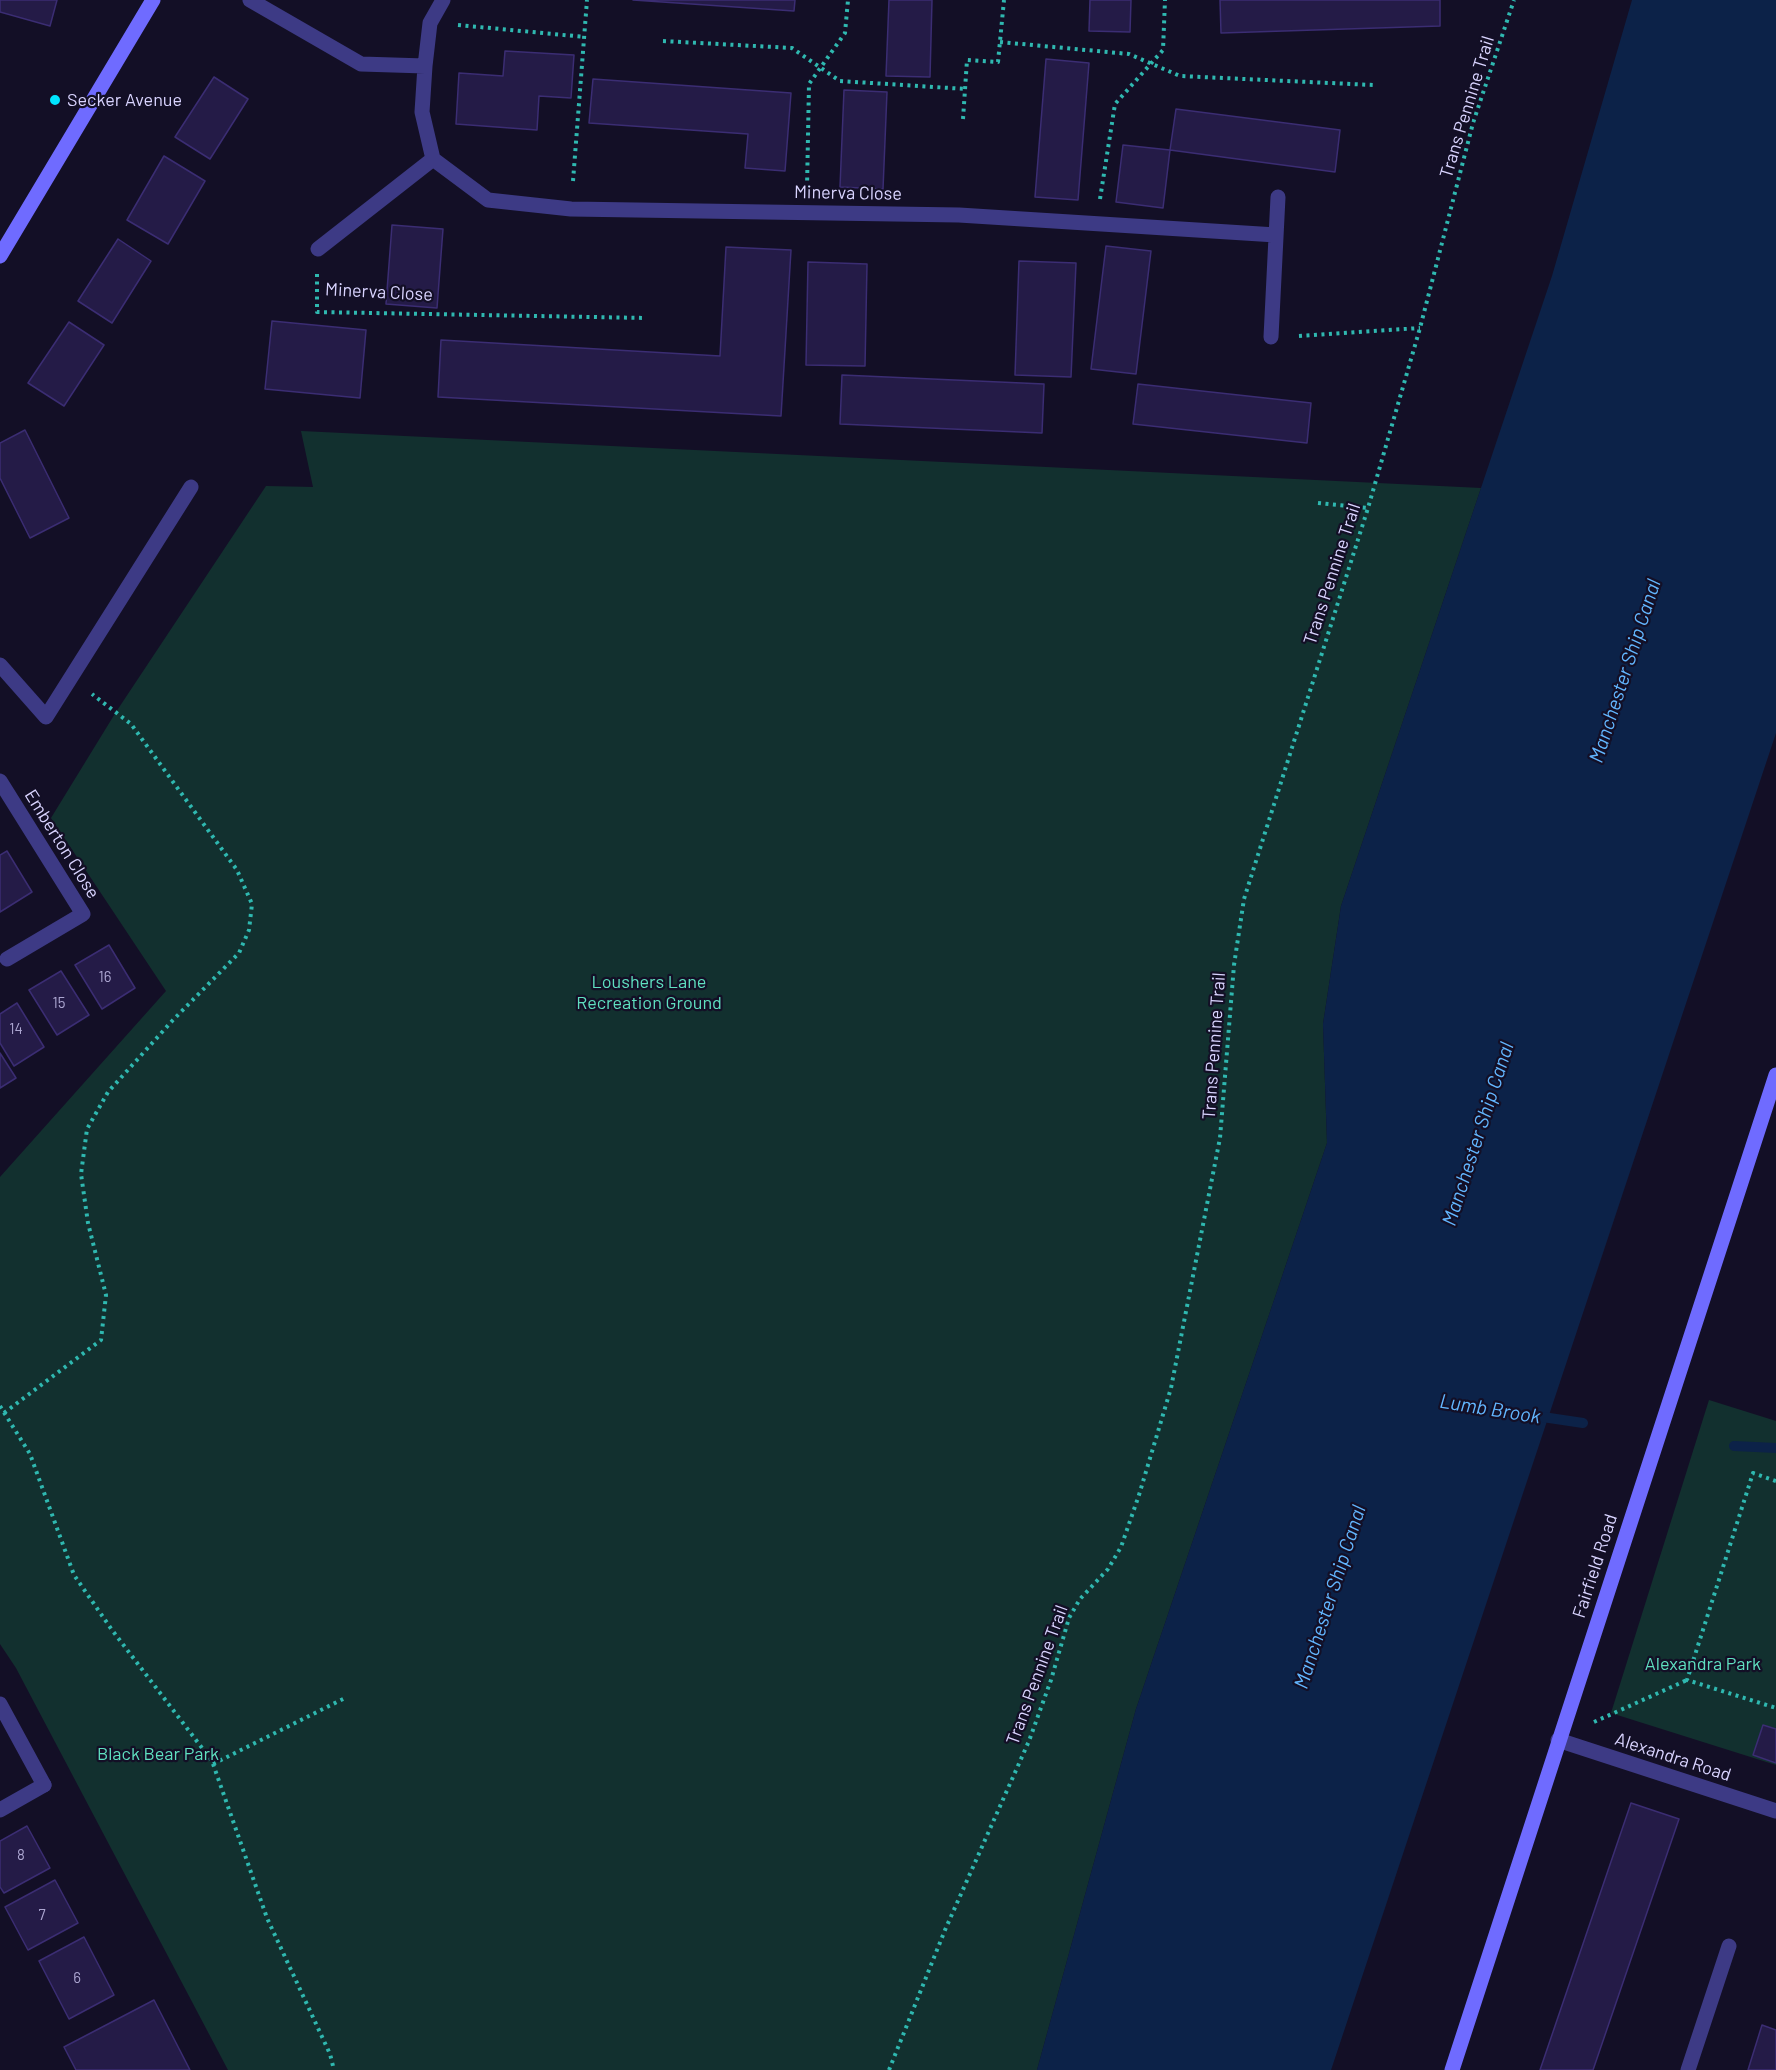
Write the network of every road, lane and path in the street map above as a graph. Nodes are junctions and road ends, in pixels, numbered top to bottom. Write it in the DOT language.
graph roads {
  1 [pos="153,0"];
  2 [pos="250,0"];
  3 [pos="443,0"];
  4 [pos="587,0"];
  5 [pos="848,0"];
  6 [pos="1004,0"];
  7 [pos="1165,0"];
  8 [pos="1514,0"];
  9 [pos="430,23"];
  10 [pos="585,37"];
  11 [pos="663,41"];
  12 [pos="1000,42"];
  13 [pos="1151,64"];
  14 [pos="425,66"];
  15 [pos="821,67"];
  16 [pos="1373,85"];
  17 [pos="966,89"];
  18 [pos="963,119"];
  19 [pos="433,159"];
  20 [pos="1278,197"];
  21 [pos="571,209"];
  22 [pos="806,212"];
  23 [pos="1097,223"];
  24 [pos="1276,235"];
  25 [pos="318,249"];
  26 [pos="0,256"];
  27 [pos="646,318"];
  28 [pos="1420,328"];
  29 [pos="1271,337"];
  30 [pos="191,486"];
  31 [pos="1318,503"];
  32 [pos="1368,508"];
  33 [pos="0,665"];
  34 [pos="70,679"];
  35 [pos="0,781"];
  36 [pos="8,959"];
  37 [pos="1776,1075"];
  38 [pos="0,1406"];
  39 [pos="4,1413"];
  40 [pos="1776,1480"];
  41 [pos="1687,1680"];
  42 [pos="345,1698"];
  43 [pos="0,1704"];
  44 [pos="1776,1708"];
  45 [pos="1558,1740"];
  46 [pos="213,1764"];
  47 [pos="0,1810"];
  48 [pos="1776,1811"];
  49 [pos="1729,1946"];
  50 [pos="334,2070"];
  51 [pos="889,2070"];
  52 [pos="1452,2070"];
  53 [pos="1688,2070"];
  1 -- 26 [label="main road"];
  2 -- 14 [label="street"];
  3 -- 9 [label="street"];
  4 -- 10 [label="path"];
  5 -- 15 [label="path"];
  6 -- 12 [label="path"];
  7 -- 13 [label="path"];
  8 -- 28 [label="path, Trans Pennine Trail"];
  9 -- 10 [label="path"];
  9 -- 14 [label="street"];
  10 -- 21 [label="path"];
  11 -- 15 [label="path"];
  12 -- 13 [label="path"];
  12 -- 17 [label="path"];
  13 -- 16 [label="path"];
  13 -- 23 [label="path"];
  14 -- 19 [label="street"];
  15 -- 17 [label="path"];
  15 -- 22 [label="path"];
  17 -- 18 [label="path"];
  19 -- 21 [label="street, Minerva Close"];
  19 -- 25 [label="street"];
  20 -- 24 [label="street"];
  21 -- 22 [label="street, Minerva Close"];
  22 -- 23 [label="street, Minerva Close"];
  23 -- 24 [label="street, Minerva Close"];
  24 -- 29 [label="street"];
  25 -- 27 [label="path, Minerva Close"];
  28 -- 29 [label="path"];
  28 -- 32 [label="path, Trans Pennine Trail"];
  30 -- 34 [label="street"];
  31 -- 32 [label="path"];
  32 -- 51 [label="path, Trans Pennine Trail"];
  33 -- 34 [label="street"];
  34 -- 39 [label="path"];
  35 -- 36 [label="street, Emberton Close"];
  37 -- 45 [label="main road, Fairfield Road"];
  38 -- 39 [label="path"];
  39 -- 46 [label="path"];
  40 -- 41 [label="path"];
  41 -- 44 [label="path"];
  41 -- 45 [label="path"];
  42 -- 46 [label="path"];
  43 -- 47 [label="street"];
  45 -- 48 [label="street, Alexandra Road"];
  45 -- 52 [label="main road, Fairfield Road"];
  46 -- 50 [label="path"];
  49 -- 53 [label="street"];
}
